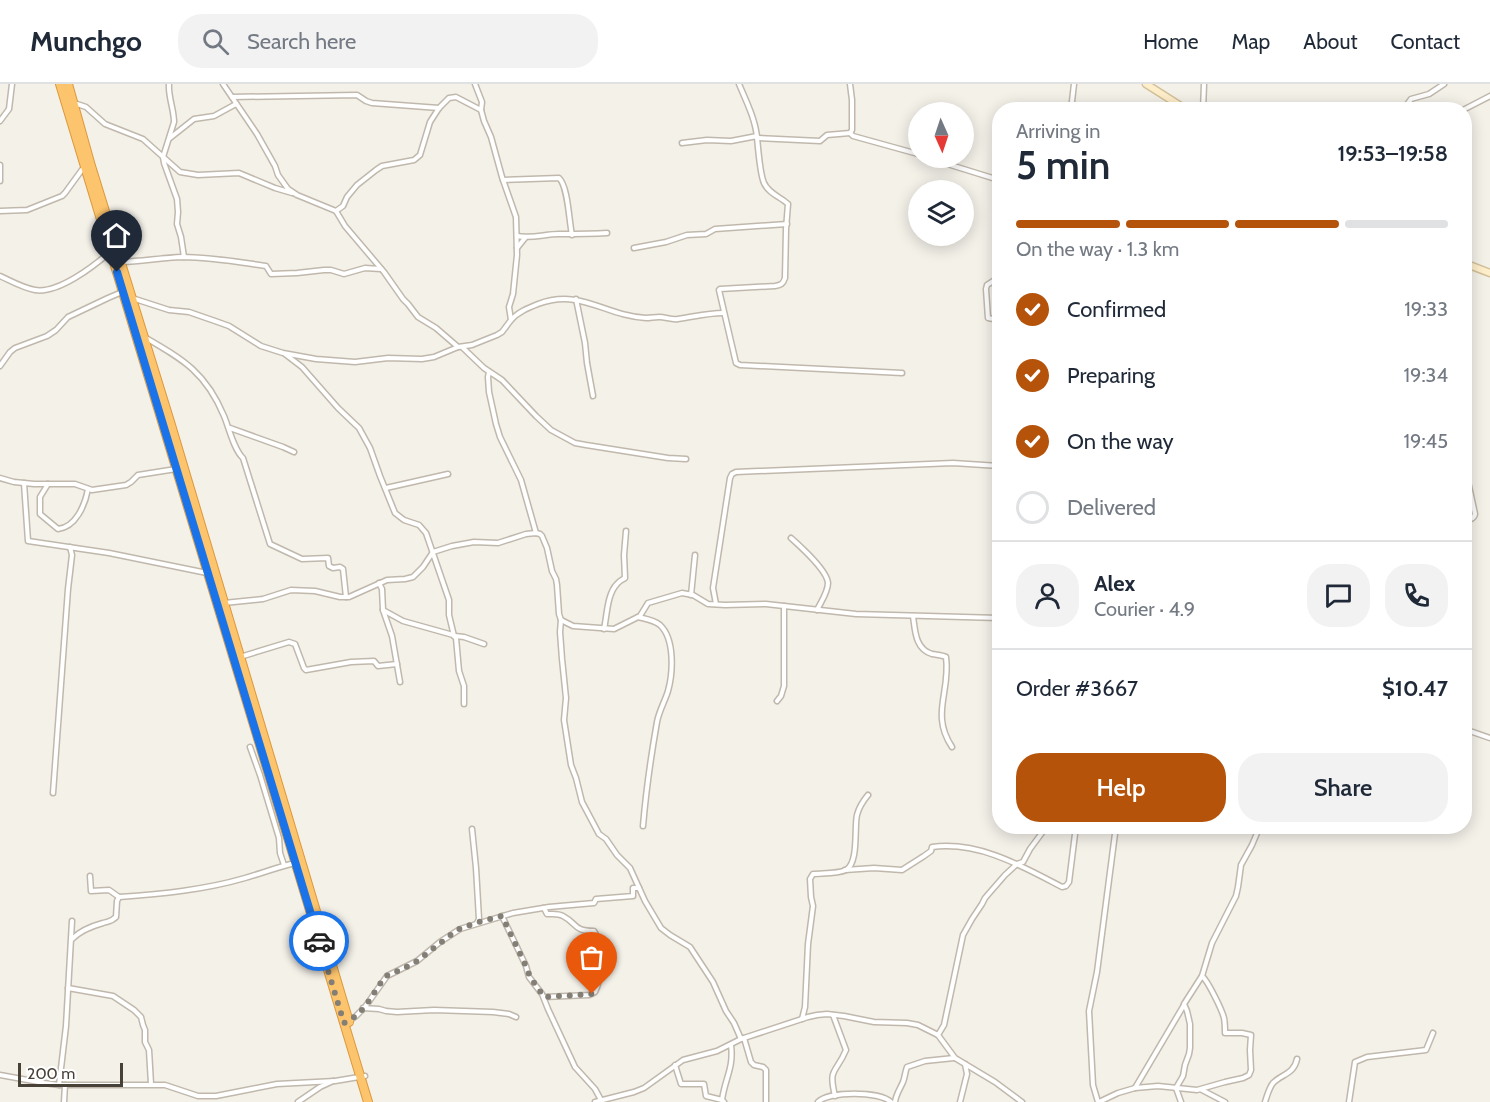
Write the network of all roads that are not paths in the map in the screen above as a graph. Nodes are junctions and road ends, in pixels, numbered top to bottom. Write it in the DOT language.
graph roads {
  1 [pos="12,84"];
  2 [pos="60,84"];
  3 [pos="68,84"];
  4 [pos="169,84"];
  5 [pos="223,84"];
  6 [pos="475,84"];
  7 [pos="739,84"];
  8 [pos="850,84"];
  9 [pos="1074,84"];
  10 [pos="1146,84"];
  11 [pos="1204,84"];
  12 [pos="1444,84"];
  13 [pos="1490,96"];
  14 [pos="232,97"];
  15 [pos="1072,102"];
  16 [pos="1174,102"];
  17 [pos="1203,102"];
  18 [pos="1409,102"];
  19 [pos="73,103"];
  20 [pos="237,104"];
  21 [pos="1472,105"];
  22 [pos="439,108"];
  23 [pos="482,110"];
  24 [pos="0,121"];
  25 [pos="850,133"];
  26 [pos="757,137"];
  27 [pos="170,138"];
  28 [pos="682,143"];
  29 [pos="908,151"];
  30 [pos="164,157"];
  31 [pos="0,165"];
  32 [pos="85,166"];
  33 [pos="960,168"];
  34 [pos="992,178"];
  35 [pos="503,180"];
  36 [pos="0,181"];
  37 [pos="292,193"];
  38 [pos="0,211"];
  39 [pos="336,211"];
  40 [pos="787,224"];
  41 [pos="607,233"];
  42 [pos="572,235"];
  43 [pos="517,236"];
  44 [pos="525,238"];
  45 [pos="518,248"];
  46 [pos="634,248"];
  47 [pos="111,251"];
  48 [pos="184,257"];
  49 [pos="121,262"];
  50 [pos="1472,266"];
  51 [pos="381,269"];
  52 [pos="1490,273"];
  53 [pos="0,276"];
  54 [pos="992,282"];
  55 [pos="128,293"];
  56 [pos="576,299"];
  57 [pos="723,313"];
  58 [pos="992,319"];
  59 [pos="511,320"];
  60 [pos="144,338"];
  61 [pos="460,347"];
  62 [pos="283,353"];
  63 [pos="0,366"];
  64 [pos="489,372"];
  65 [pos="902,373"];
  66 [pos="593,396"];
  67 [pos="228,426"];
  68 [pos="294,452"];
  69 [pos="686,459"];
  70 [pos="992,466"];
  71 [pos="176,469"];
  72 [pos="448,474"];
  73 [pos="0,478"];
  74 [pos="24,483"];
  75 [pos="48,484"];
  76 [pos="87,489"];
  77 [pos="386,489"];
  78 [pos="1472,497"];
  79 [pos="1472,518"];
  80 [pos="626,531"];
  81 [pos="536,533"];
  82 [pos="791,538"];
  83 [pos="70,547"];
  84 [pos="433,552"];
  85 [pos="695,555"];
  86 [pos="208,573"];
  87 [pos="379,583"];
  88 [pos="691,595"];
  89 [pos="346,597"];
  90 [pos="221,603"];
  91 [pos="716,604"];
  92 [pos="784,606"];
  93 [pos="383,610"];
  94 [pos="817,610"];
  95 [pos="913,616"];
  96 [pos="638,617"];
  97 [pos="992,618"];
  98 [pos="561,620"];
  99 [pos="604,629"];
  100 [pos="455,636"];
  101 [pos="484,644"];
  102 [pos="240,657"];
  103 [pos="397,664"];
  104 [pos="400,682"];
  105 [pos="777,701"];
  106 [pos="464,704"];
  107 [pos="1472,732"];
  108 [pos="1490,738"];
  109 [pos="250,747"];
  110 [pos="952,747"];
  111 [pos="53,793"];
  112 [pos="868,795"];
  113 [pos="643,826"];
  114 [pos="472,828"];
  115 [pos="1041,834"];
  116 [pos="1075,834"];
  117 [pos="1115,834"];
  118 [pos="1257,834"];
  119 [pos="298,862"];
  120 [pos="1017,864"];
  121 [pos="284,865"];
  122 [pos="846,870"];
  123 [pos="90,876"];
  124 [pos="639,888"];
  125 [pos="119,897"];
  126 [pos="544,908"];
  127 [pos="502,916"];
  128 [pos="72,921"];
  129 [pos="477,923"];
  130 [pos="72,939"];
  131 [pos="1202,976"];
  132 [pos="68,988"];
  133 [pos="544,997"];
  134 [pos="1184,1004"];
  135 [pos="363,1008"];
  136 [pos="833,1015"];
  137 [pos="516,1017"];
  138 [pos="801,1020"];
  139 [pos="347,1022"];
  140 [pos="1433,1033"];
  141 [pos="938,1035"];
  142 [pos="743,1038"];
  143 [pos="731,1045"];
  144 [pos="955,1058"];
  145 [pos="1297,1059"];
  146 [pos="965,1064"];
  147 [pos="675,1065"];
  148 [pos="0,1075"];
  149 [pos="363,1076"];
  150 [pos="335,1081"];
  151 [pos="151,1084"];
  152 [pos="62,1085"];
  153 [pos="1135,1088"];
  154 [pos="1176,1089"];
  155 [pos="1202,1090"];
  156 [pos="835,1096"];
  157 [pos="601,1100"];
  158 [pos="723,1101"];
  159 [pos="64,1102"];
  160 [pos="298,1102"];
  161 [pos="370,1102"];
  162 [pos="595,1102"];
  163 [pos="766,1102"];
  164 [pos="818,1102"];
  165 [pos="893,1102"];
  166 [pos="960,1102"];
  167 [pos="1022,1102"];
  168 [pos="1099,1102"];
  169 [pos="1181,1102"];
  170 [pos="1225,1102"];
  171 [pos="1265,1102"];
  172 [pos="1349,1102"];
  1 -- 24 [label="street"];
  2 -- 32 [label="highway"];
  3 -- 19 [label="highway"];
  4 -- 27 [label="street"];
  5 -- 14 [label="street"];
  6 -- 23 [label="street"];
  7 -- 26 [label="street"];
  8 -- 25 [label="street"];
  9 -- 15 [label="street"];
  10 -- 16 [label="street"];
  11 -- 17 [label="street"];
  12 -- 18 [label="street"];
  13 -- 21 [label="street"];
  14 -- 20 [label="street"];
  14 -- 22 [label="street"];
  19 -- 30 [label="street"];
  19 -- 49 [label="highway"];
  20 -- 27 [label="street"];
  20 -- 37 [label="street"];
  22 -- 23 [label="street"];
  22 -- 39 [label="street"];
  23 -- 35 [label="street"];
  25 -- 26 [label="street"];
  25 -- 29 [label="street"];
  26 -- 28 [label="street"];
  26 -- 40 [label="street"];
  27 -- 30 [label="street"];
  30 -- 37 [label="street"];
  30 -- 48 [label="street"];
  31 -- 36 [label="street"];
  32 -- 38 [label="street"];
  32 -- 47 [label="highway"];
  33 -- 34 [label="street"];
  35 -- 42 [label="street"];
  35 -- 43 [label="street"];
  37 -- 39 [label="street"];
  39 -- 51 [label="street"];
  40 -- 46 [label="street"];
  40 -- 57 [label="street"];
  41 -- 42 [label="street"];
  42 -- 44 [label="street"];
  43 -- 44 [label="street"];
  43 -- 45 [label="street"];
  44 -- 45 [label="street"];
  45 -- 59 [label="street"];
  47 -- 53 [label="street"];
  47 -- 55 [label="highway"];
  48 -- 49 [label="street"];
  48 -- 51 [label="street"];
  49 -- 55 [label="highway"];
  50 -- 52 [label="street"];
  51 -- 61 [label="street"];
  54 -- 58 [label="street"];
  55 -- 60 [label="highway"];
  55 -- 62 [label="street"];
  55 -- 63 [label="street"];
  55 -- 71 [label="highway"];
  56 -- 57 [label="street"];
  56 -- 59 [label="street"];
  56 -- 66 [label="street"];
  57 -- 65 [label="street"];
  59 -- 61 [label="street"];
  60 -- 67 [label="street"];
  60 -- 90 [label="highway"];
  61 -- 62 [label="street"];
  61 -- 64 [label="street"];
  62 -- 77 [label="street"];
  64 -- 69 [label="street"];
  64 -- 81 [label="street"];
  67 -- 68 [label="street"];
  67 -- 89 [label="street"];
  70 -- 91 [label="street"];
  71 -- 76 [label="street"];
  71 -- 86 [label="highway"];
  72 -- 77 [label="street"];
  73 -- 74 [label="street"];
  74 -- 75 [label="street"];
  74 -- 83 [label="street"];
  75 -- 76 [label="street"];
  75 -- 76 [label="street"];
  77 -- 84 [label="street"];
  78 -- 79 [label="street"];
  80 -- 99 [label="street"];
  81 -- 84 [label="street"];
  81 -- 98 [label="street"];
  82 -- 94 [label="street"];
  83 -- 86 [label="street"];
  83 -- 111 [label="street"];
  84 -- 87 [label="street"];
  84 -- 100 [label="street"];
  85 -- 88 [label="street"];
  86 -- 90 [label="highway"];
  87 -- 89 [label="street"];
  87 -- 93 [label="street"];
  88 -- 91 [label="street"];
  88 -- 96 [label="street"];
  89 -- 90 [label="street"];
  90 -- 102 [label="highway"];
  90 -- 119 [label="highway"];
  91 -- 92 [label="street"];
  92 -- 94 [label="street"];
  92 -- 105 [label="street"];
  93 -- 100 [label="street"];
  93 -- 103 [label="street"];
  94 -- 95 [label="street"];
  95 -- 97 [label="street"];
  95 -- 110 [label="street"];
  96 -- 99 [label="street"];
  96 -- 113 [label="street"];
  98 -- 99 [label="street"];
  98 -- 124 [label="street"];
  100 -- 101 [label="street"];
  100 -- 106 [label="street"];
  102 -- 103 [label="street"];
  102 -- 119 [label="highway"];
  103 -- 104 [label="street"];
  107 -- 108 [label="street"];
  109 -- 121 [label="street"];
  112 -- 122 [label="street"];
  114 -- 129 [label="street"];
  115 -- 120 [label="street"];
  116 -- 120 [label="street"];
  117 -- 168 [label="street"];
  118 -- 131 [label="street"];
  119 -- 121 [label="street"];
  119 -- 139 [label="highway"];
  120 -- 122 [label="street"];
  120 -- 141 [label="street"];
  121 -- 125 [label="street"];
  122 -- 138 [label="street"];
  123 -- 125 [label="street"];
  124 -- 126 [label="street"];
  124 -- 142 [label="street"];
  125 -- 130 [label="street"];
  126 -- 127 [label="street"];
  126 -- 133 [label="street"];
  127 -- 129 [label="street"];
  127 -- 133 [label="street"];
  128 -- 130 [label="street"];
  129 -- 135 [label="street"];
  130 -- 132 [label="street"];
  131 -- 134 [label="street"];
  131 -- 155 [label="street"];
  132 -- 151 [label="street"];
  132 -- 152 [label="street"];
  133 -- 157 [label="street"];
  134 -- 153 [label="street"];
  134 -- 154 [label="street"];
  135 -- 137 [label="street"];
  135 -- 139 [label="street"];
  136 -- 138 [label="street"];
  136 -- 141 [label="street"];
  136 -- 156 [label="street"];
  138 -- 142 [label="street"];
  139 -- 149 [label="highway"];
  140 -- 172 [label="street"];
  141 -- 144 [label="street"];
  142 -- 143 [label="street"];
  142 -- 163 [label="street"];
  143 -- 147 [label="street"];
  143 -- 158 [label="street"];
  144 -- 146 [label="street"];
  144 -- 165 [label="street"];
  145 -- 171 [label="street"];
  146 -- 166 [label="street"];
  146 -- 167 [label="street"];
  147 -- 157 [label="street"];
  147 -- 158 [label="street"];
  148 -- 152 [label="street"];
  149 -- 150 [label="street"];
  149 -- 161 [label="highway"];
  150 -- 151 [label="street"];
  150 -- 160 [label="street"];
  151 -- 152 [label="street"];
  152 -- 159 [label="street"];
  153 -- 154 [label="street"];
  153 -- 168 [label="street"];
  154 -- 155 [label="street"];
  154 -- 169 [label="street"];
  155 -- 170 [label="street"];
  156 -- 164 [label="street"];
  156 -- 165 [label="street"];
  157 -- 162 [label="street"];
}
